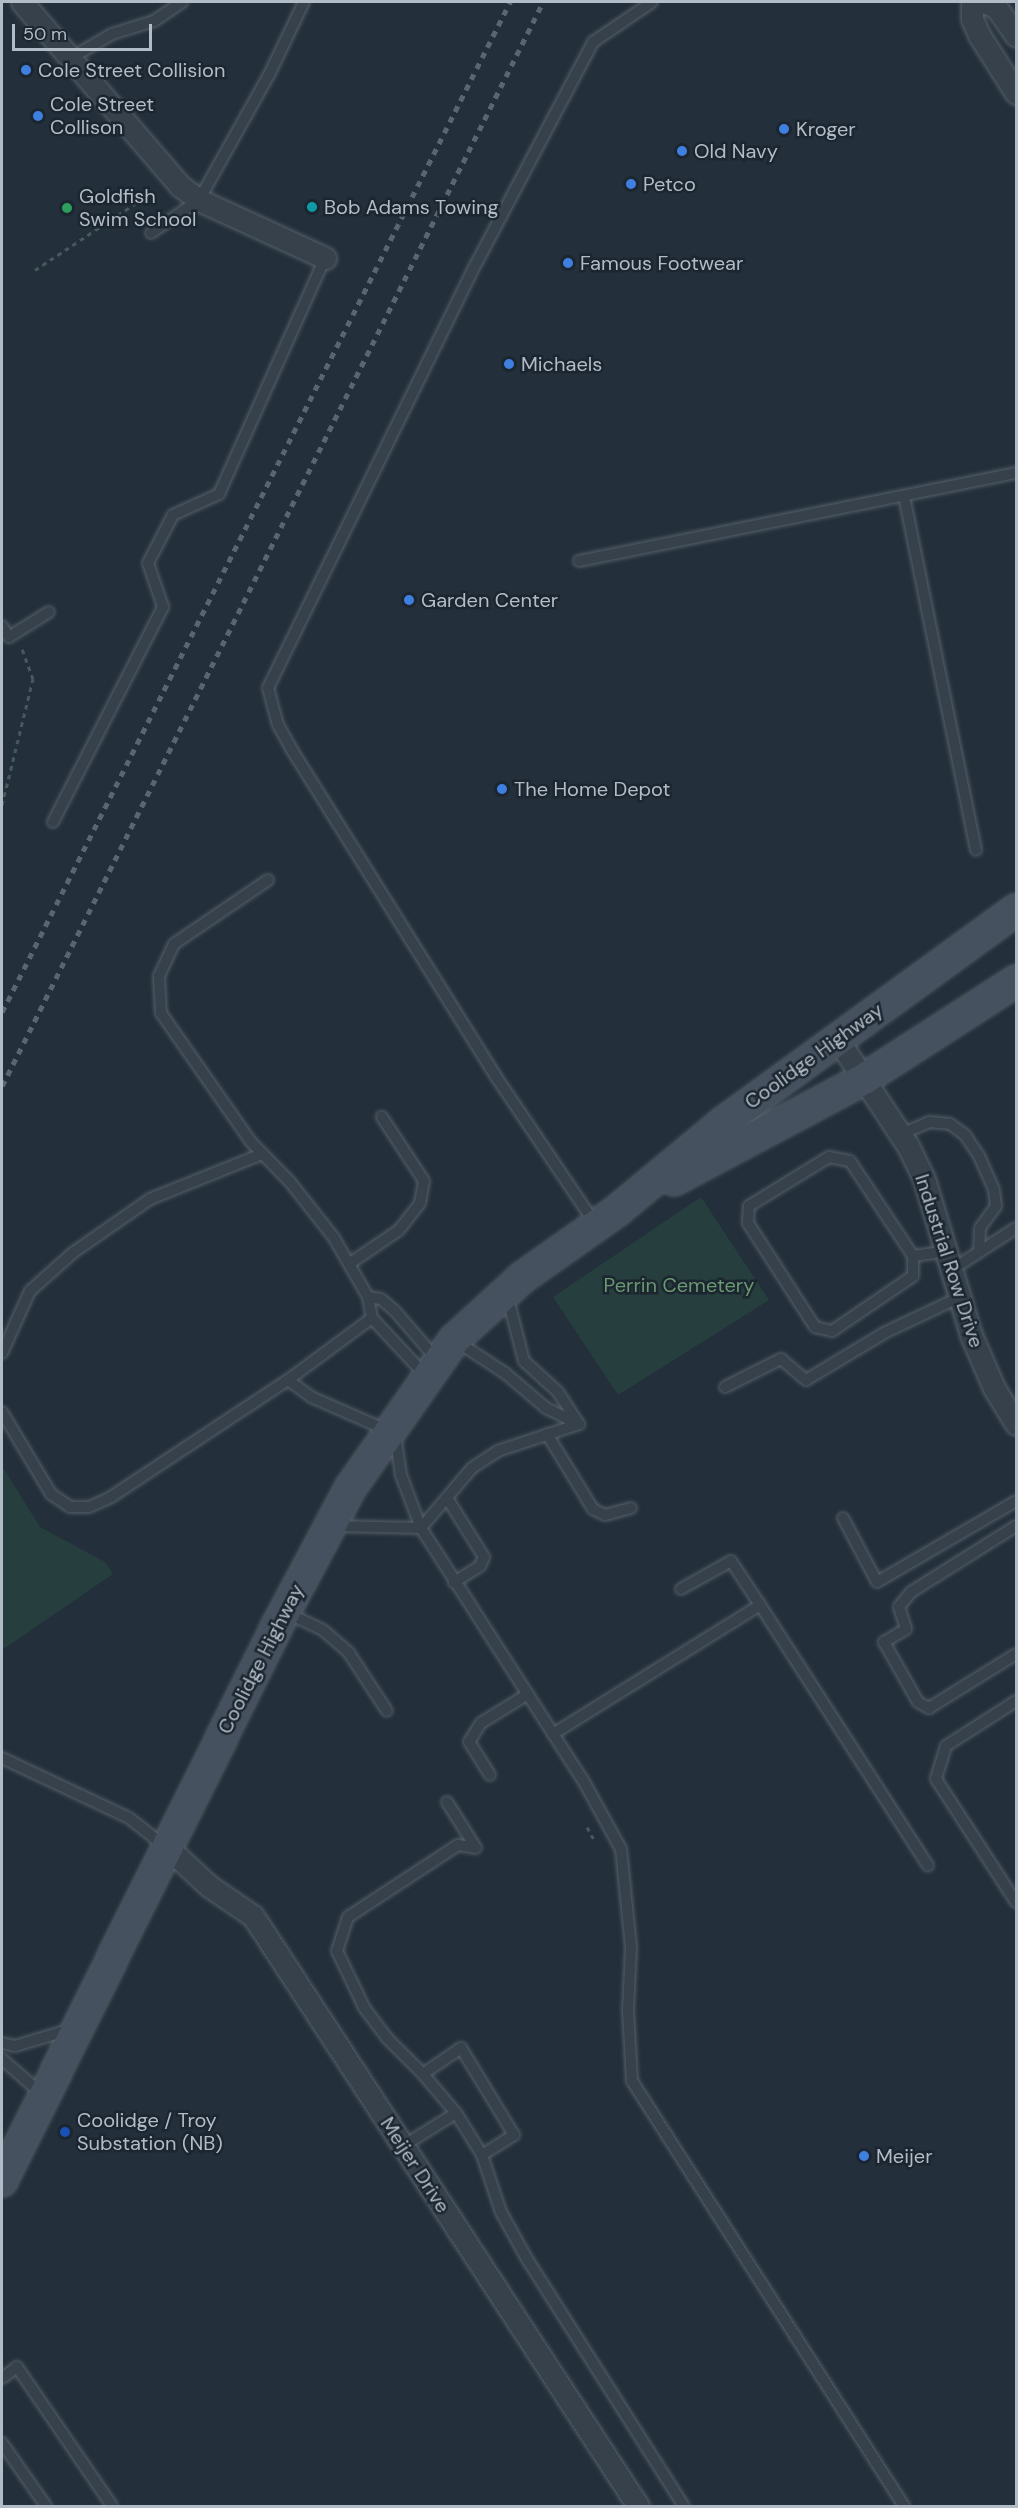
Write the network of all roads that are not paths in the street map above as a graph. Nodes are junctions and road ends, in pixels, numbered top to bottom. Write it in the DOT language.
graph roads {
  1 [pos="22,2"];
  2 [pos="182,2"];
  3 [pos="304,2"];
  4 [pos="652,2"];
  5 [pos="972,2"];
  6 [pos="984,2"];
  7 [pos="1017,36"];
  8 [pos="69,59"];
  9 [pos="1017,93"];
  10 [pos="199,200"];
  11 [pos="151,233"];
  12 [pos="324,258"];
  13 [pos="1017,473"];
  14 [pos="904,496"];
  15 [pos="579,561"];
  16 [pos="49,612"];
  17 [pos="2,626"];
  18 [pos="53,822"];
  19 [pos="976,850"];
  20 [pos="268,880"];
  21 [pos="1017,910"];
  22 [pos="1014,988"];
  23 [pos="838,1040"];
  24 [pos="864,1079"];
  25 [pos="382,1117"];
  26 [pos="901,1134"];
  27 [pos="262,1154"];
  28 [pos="607,1217"];
  29 [pos="1017,1227"];
  30 [pos="979,1252"];
  31 [pos="913,1256"];
  32 [pos="950,1260"];
  33 [pos="349,1264"];
  34 [pos="506,1291"];
  35 [pos="368,1297"];
  36 [pos="960,1297"];
  37 [pos="372,1318"];
  38 [pos="2,1353"];
  39 [pos="440,1359"];
  40 [pos="288,1380"];
  41 [pos="725,1387"];
  42 [pos="2,1412"];
  43 [pos="579,1424"];
  44 [pos="1017,1424"];
  45 [pos="392,1427"];
  46 [pos="547,1434"];
  47 [pos="447,1498"];
  48 [pos="1017,1501"];
  49 [pos="631,1508"];
  50 [pos="843,1518"];
  51 [pos="331,1526"];
  52 [pos="1017,1526"];
  53 [pos="421,1528"];
  54 [pos="454,1581"];
  55 [pos="681,1589"];
  56 [pos="760,1605"];
  57 [pos="285,1612"];
  58 [pos="1017,1654"];
  59 [pos="528,1694"];
  60 [pos="1017,1701"];
  61 [pos="387,1711"];
  62 [pos="553,1734"];
  63 [pos="2,1758"];
  64 [pos="490,1775"];
  65 [pos="447,1802"];
  66 [pos="167,1847"];
  67 [pos="928,1866"];
  68 [pos="1017,1902"];
  69 [pos="78,2027"];
  70 [pos="2,2043"];
  71 [pos="2,2059"];
  72 [pos="423,2074"];
  73 [pos="44,2096"];
  74 [pos="456,2113"];
  75 [pos="403,2146"];
  76 [pos="482,2156"];
  77 [pos="2,2181"];
  78 [pos="2,2378"];
  79 [pos="2,2443"];
  80 [pos="46,2506"];
  81 [pos="112,2506"];
  82 [pos="638,2506"];
  83 [pos="684,2506"];
  84 [pos="904,2506"];
  1 -- 8 [label="street"];
  2 -- 8 [label="lane"];
  3 -- 10 [label="lane"];
  4 -- 28 [label="lane"];
  5 -- 9 [label="street"];
  6 -- 7 [label="street"];
  8 -- 10 [label="street"];
  10 -- 11 [label="lane"];
  10 -- 12 [label="street"];
  12 -- 18 [label="lane"];
  13 -- 14 [label="lane"];
  14 -- 15 [label="lane"];
  14 -- 19 [label="lane"];
  16 -- 17 [label="lane"];
  20 -- 27 [label="lane"];
  21 -- 23 [label="main road, Coolidge Highway"];
  22 -- 24 [label="main road, Coolidge Highway"];
  23 -- 24 [label="street, Industrial Row Drive"];
  23 -- 28 [label="main road, Coolidge Highway"];
  24 -- 26 [label="street, Industrial Row Drive"];
  24 -- 28 [label="main road, Coolidge Highway"];
  25 -- 33 [label="lane"];
  26 -- 30 [label="lane"];
  26 -- 32 [label="street, Industrial Row Drive"];
  27 -- 33 [label="lane"];
  27 -- 38 [label="lane"];
  28 -- 34 [label="main road, Coolidge Highway"];
  29 -- 30 [label="lane"];
  30 -- 32 [label="lane"];
  31 -- 31 [label="lane"];
  31 -- 32 [label="lane"];
  32 -- 36 [label="street, Industrial Row Drive"];
  33 -- 35 [label="lane"];
  34 -- 39 [label="main road, Coolidge Highway"];
  34 -- 43 [label="lane"];
  35 -- 37 [label="lane"];
  35 -- 39 [label="lane"];
  36 -- 41 [label="lane"];
  36 -- 44 [label="street, Industrial Row Drive"];
  37 -- 39 [label="lane"];
  37 -- 40 [label="lane"];
  39 -- 43 [label="lane"];
  39 -- 45 [label="main road, Coolidge Highway"];
  40 -- 42 [label="lane"];
  40 -- 45 [label="lane"];
  43 -- 46 [label="lane"];
  45 -- 51 [label="main road, Coolidge Highway"];
  45 -- 53 [label="lane"];
  46 -- 47 [label="lane"];
  46 -- 49 [label="lane"];
  47 -- 53 [label="lane"];
  47 -- 54 [label="lane"];
  48 -- 50 [label="lane"];
  51 -- 53 [label="lane"];
  51 -- 57 [label="main road, Coolidge Highway"];
  52 -- 58 [label="lane"];
  53 -- 54 [label="lane"];
  54 -- 59 [label="lane"];
  55 -- 56 [label="lane"];
  56 -- 62 [label="lane"];
  56 -- 67 [label="lane"];
  57 -- 61 [label="lane"];
  57 -- 66 [label="main road, Coolidge Highway"];
  59 -- 62 [label="lane"];
  59 -- 64 [label="lane"];
  60 -- 68 [label="lane"];
  62 -- 84 [label="lane"];
  63 -- 66 [label="lane"];
  65 -- 72 [label="lane"];
  66 -- 69 [label="main road, Coolidge Highway"];
  66 -- 75 [label="street, Meijer Drive"];
  69 -- 70 [label="lane"];
  69 -- 73 [label="main road, Coolidge Highway"];
  71 -- 73 [label="lane"];
  72 -- 74 [label="lane"];
  72 -- 76 [label="lane"];
  73 -- 77 [label="main road, Coolidge Highway"];
  74 -- 75 [label="lane"];
  74 -- 76 [label="lane"];
  75 -- 82 [label="street, Meijer Drive"];
  76 -- 83 [label="lane"];
  78 -- 81 [label="lane"];
  79 -- 80 [label="lane"];
}
